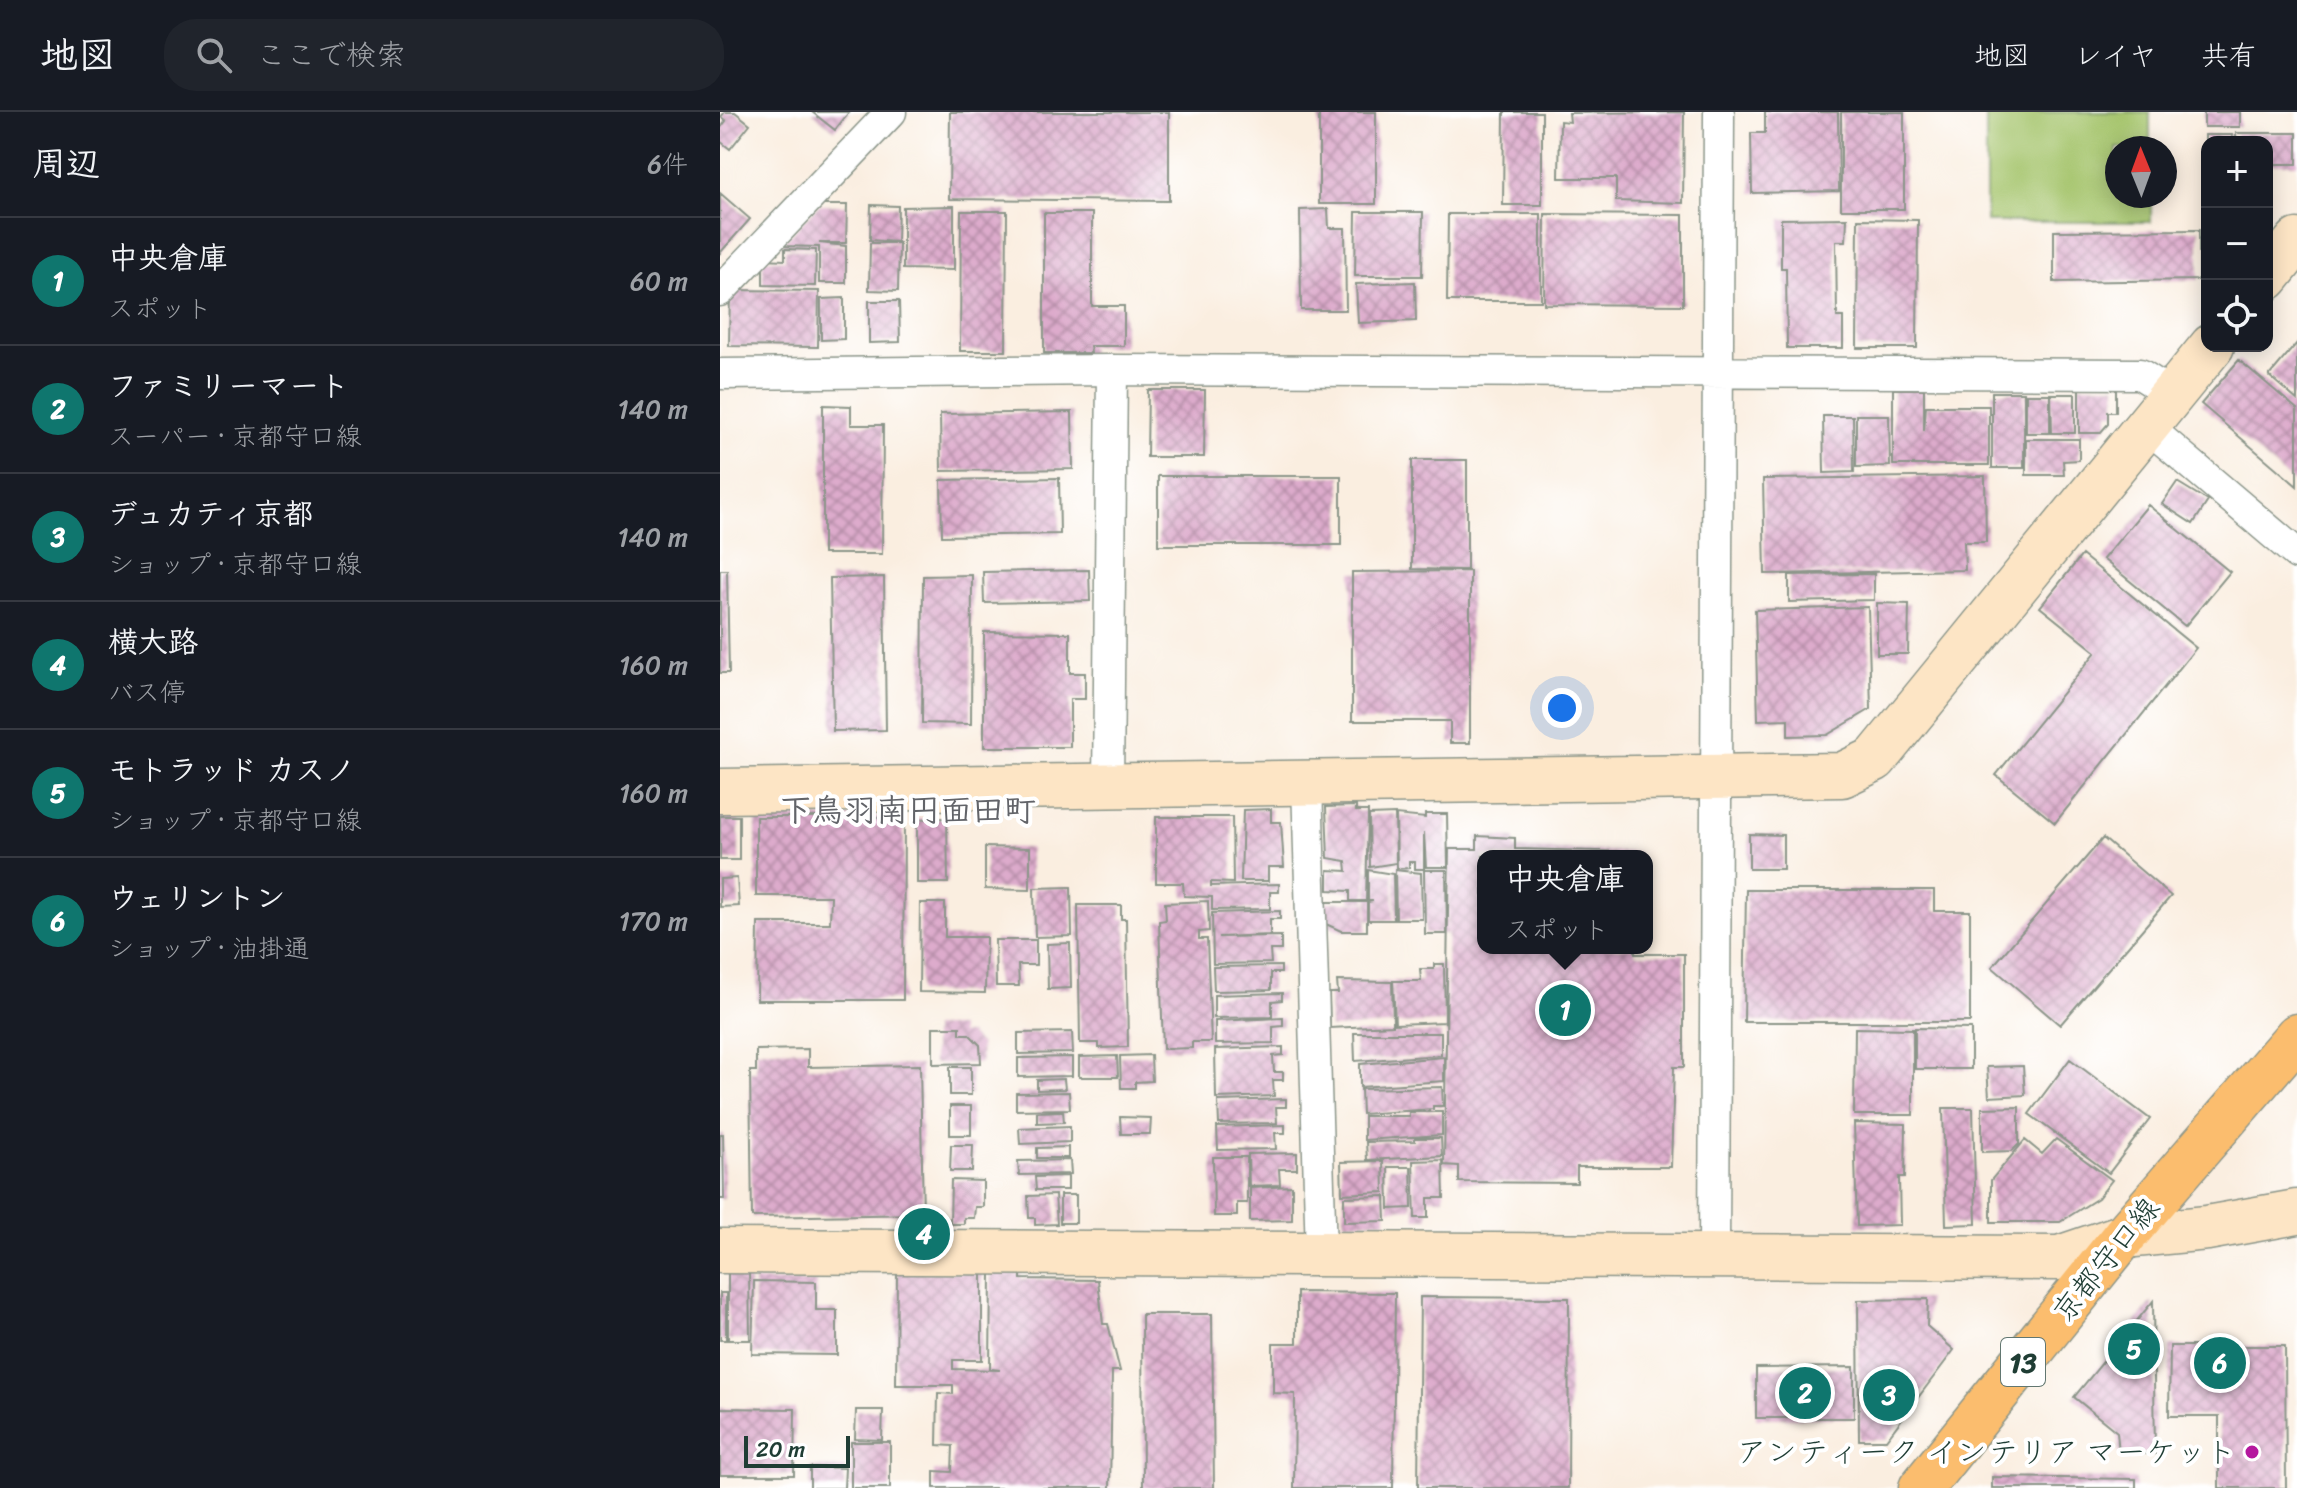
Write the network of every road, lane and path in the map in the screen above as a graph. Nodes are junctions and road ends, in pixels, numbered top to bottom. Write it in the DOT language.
graph roads {
  1 [pos="891,112"];
  2 [pos="1719,112"];
  3 [pos="2297,241"];
  4 [pos="2273,271"];
  5 [pos="720,291"];
  6 [pos="2207,352"];
  7 [pos="1112,370"];
  8 [pos="720,374"];
  9 [pos="1718,374"];
  10 [pos="2159,410"];
  11 [pos="2297,554"];
  12 [pos="1717,776"];
  13 [pos="1307,783"];
  14 [pos="1108,785"];
  15 [pos="720,791"];
  16 [pos="2297,1036"];
  17 [pos="2297,1212"];
  18 [pos="2124,1236"];
  19 [pos="720,1251"];
  20 [pos="1321,1254"];
  21 [pos="1714,1255"];
  22 [pos="1921,1488"];
  1 -- 5 [label="street"];
  2 -- 9 [label="street"];
  3 -- 4 [label="street"];
  6 -- 10 [label="street"];
  7 -- 8 [label="street"];
  7 -- 9 [label="street"];
  7 -- 14 [label="street"];
  9 -- 10 [label="street"];
  9 -- 12 [label="street"];
  10 -- 11 [label="street"];
  10 -- 12 [label="street"];
  12 -- 13 [label="street"];
  12 -- 21 [label="street"];
  13 -- 14 [label="street"];
  13 -- 20 [label="street"];
  14 -- 15 [label="street"];
  16 -- 18 [label="main road, 京都守口線 / 13"];
  17 -- 18 [label="street"];
  18 -- 21 [label="street"];
  18 -- 22 [label="main road, 京都守口線 / 13"];
  19 -- 20 [label="street"];
  20 -- 21 [label="street"];
}
